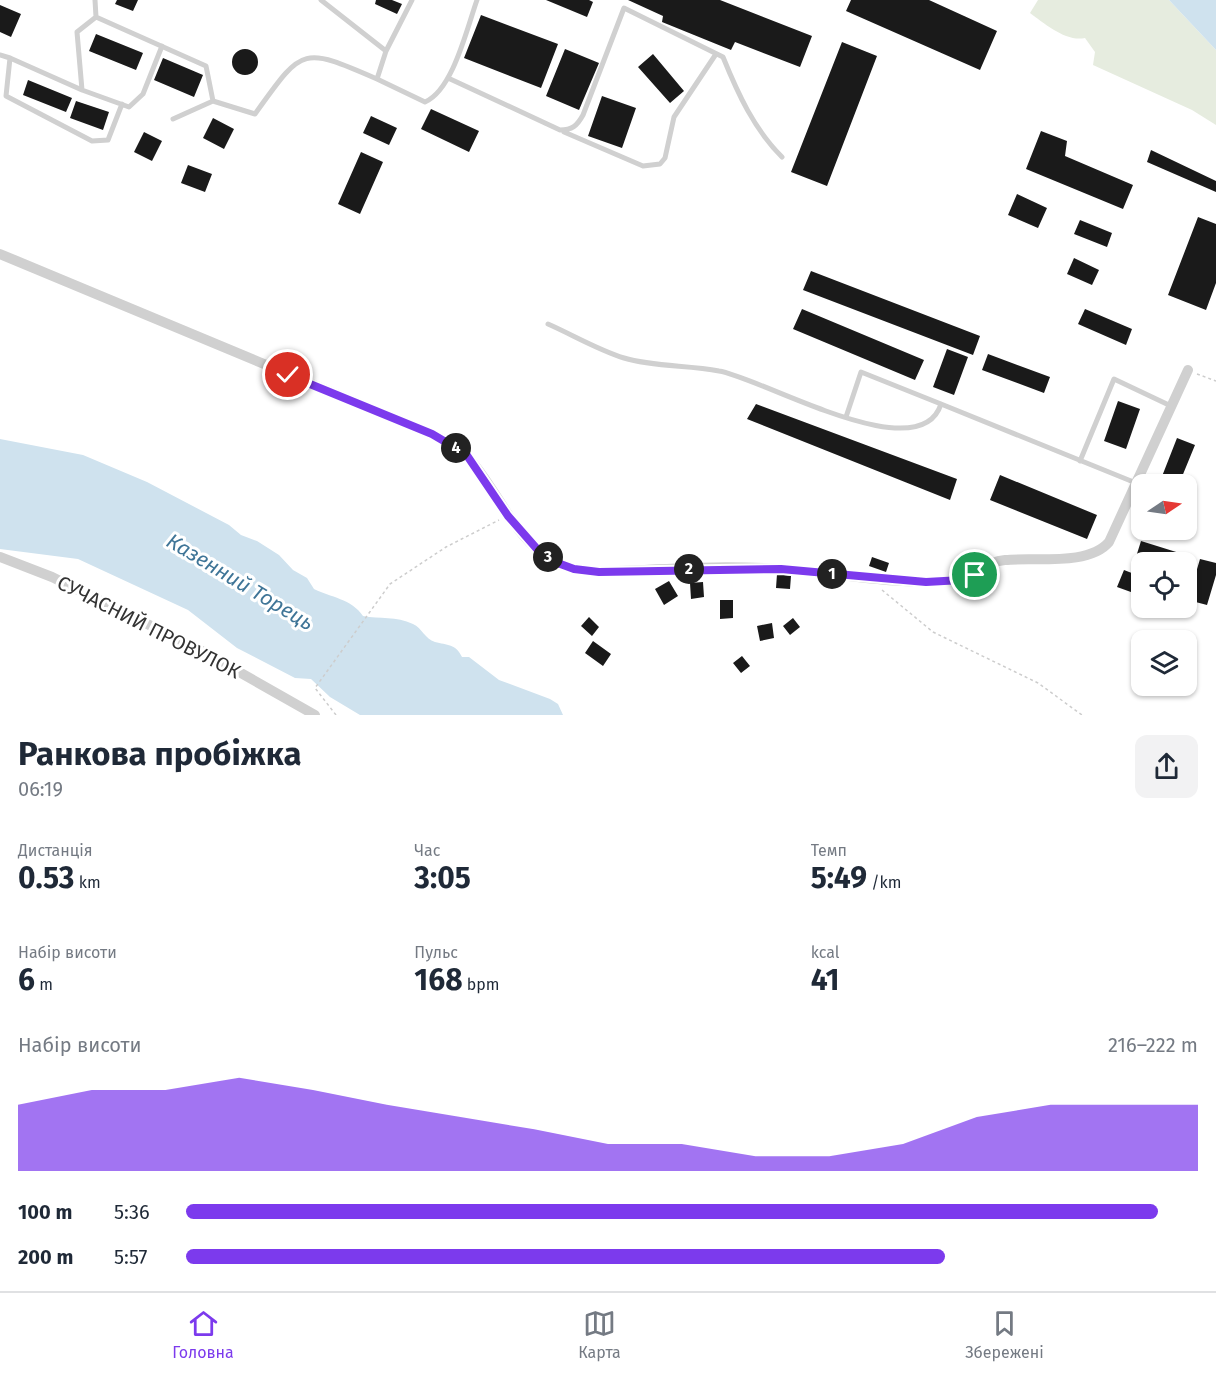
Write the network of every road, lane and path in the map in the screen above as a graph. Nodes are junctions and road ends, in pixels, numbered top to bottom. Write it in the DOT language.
graph roads {
  1 [pos="95,0"];
  2 [pos="321,0"];
  3 [pos="412,0"];
  4 [pos="477,0"];
  5 [pos="96,17"];
  6 [pos="162,46"];
  7 [pos="386,51"];
  8 [pos="716,54"];
  9 [pos="0,55"];
  10 [pos="10,58"];
  11 [pos="448,78"];
  12 [pos="377,79"];
  13 [pos="82,90"];
  14 [pos="213,101"];
  15 [pos="122,104"];
  16 [pos="172,119"];
  17 [pos="560,130"];
  18 [pos="782,157"];
  19 [pos="0,254"];
  20 [pos="548,324"];
  21 [pos="1188,370"];
  22 [pos="1216,381"];
  23 [pos="941,404"];
  24 [pos="1171,406"];
  25 [pos="846,417"];
  26 [pos="1080,460"];
  27 [pos="1140,474"];
  28 [pos="1131,481"];
  29 [pos="1131,494"];
  30 [pos="508,516"];
  31 [pos="0,557"];
  32 [pos="882,590"];
  33 [pos="315,715"];
  34 [pos="336,715"];
  35 [pos="1083,715"];
  1 -- 5 [label="lane"];
  2 -- 7 [label="lane"];
  3 -- 7 [label="lane"];
  4 -- 11 [label="lane"];
  5 -- 6 [label="lane"];
  5 -- 13 [label="lane"];
  6 -- 14 [label="lane"];
  6 -- 15 [label="lane"];
  7 -- 12 [label="lane"];
  8 -- 17 [label="lane"];
  8 -- 17 [label="lane"];
  8 -- 18 [label="lane"];
  9 -- 10 [label="lane"];
  10 -- 13 [label="lane"];
  10 -- 15 [label="lane"];
  11 -- 12 [label="lane"];
  11 -- 17 [label="lane"];
  12 -- 14 [label="lane"];
  13 -- 15 [label="lane"];
  14 -- 16 [label="lane"];
  19 -- 30 [label="street"];
  20 -- 25 [label="lane"];
  21 -- 22 [label="path"];
  21 -- 24 [label="street"];
  23 -- 25 [label="lane"];
  23 -- 25 [label="lane"];
  23 -- 26 [label="lane"];
  24 -- 26 [label="lane"];
  24 -- 27 [label="street"];
  26 -- 28 [label="lane"];
  29 -- 30 [label="street"];
  30 -- 34 [label="path"];
  31 -- 33 [label="street, СУЧАСНИЙ ПРОВУЛОК"];
  32 -- 35 [label="path"];
}
